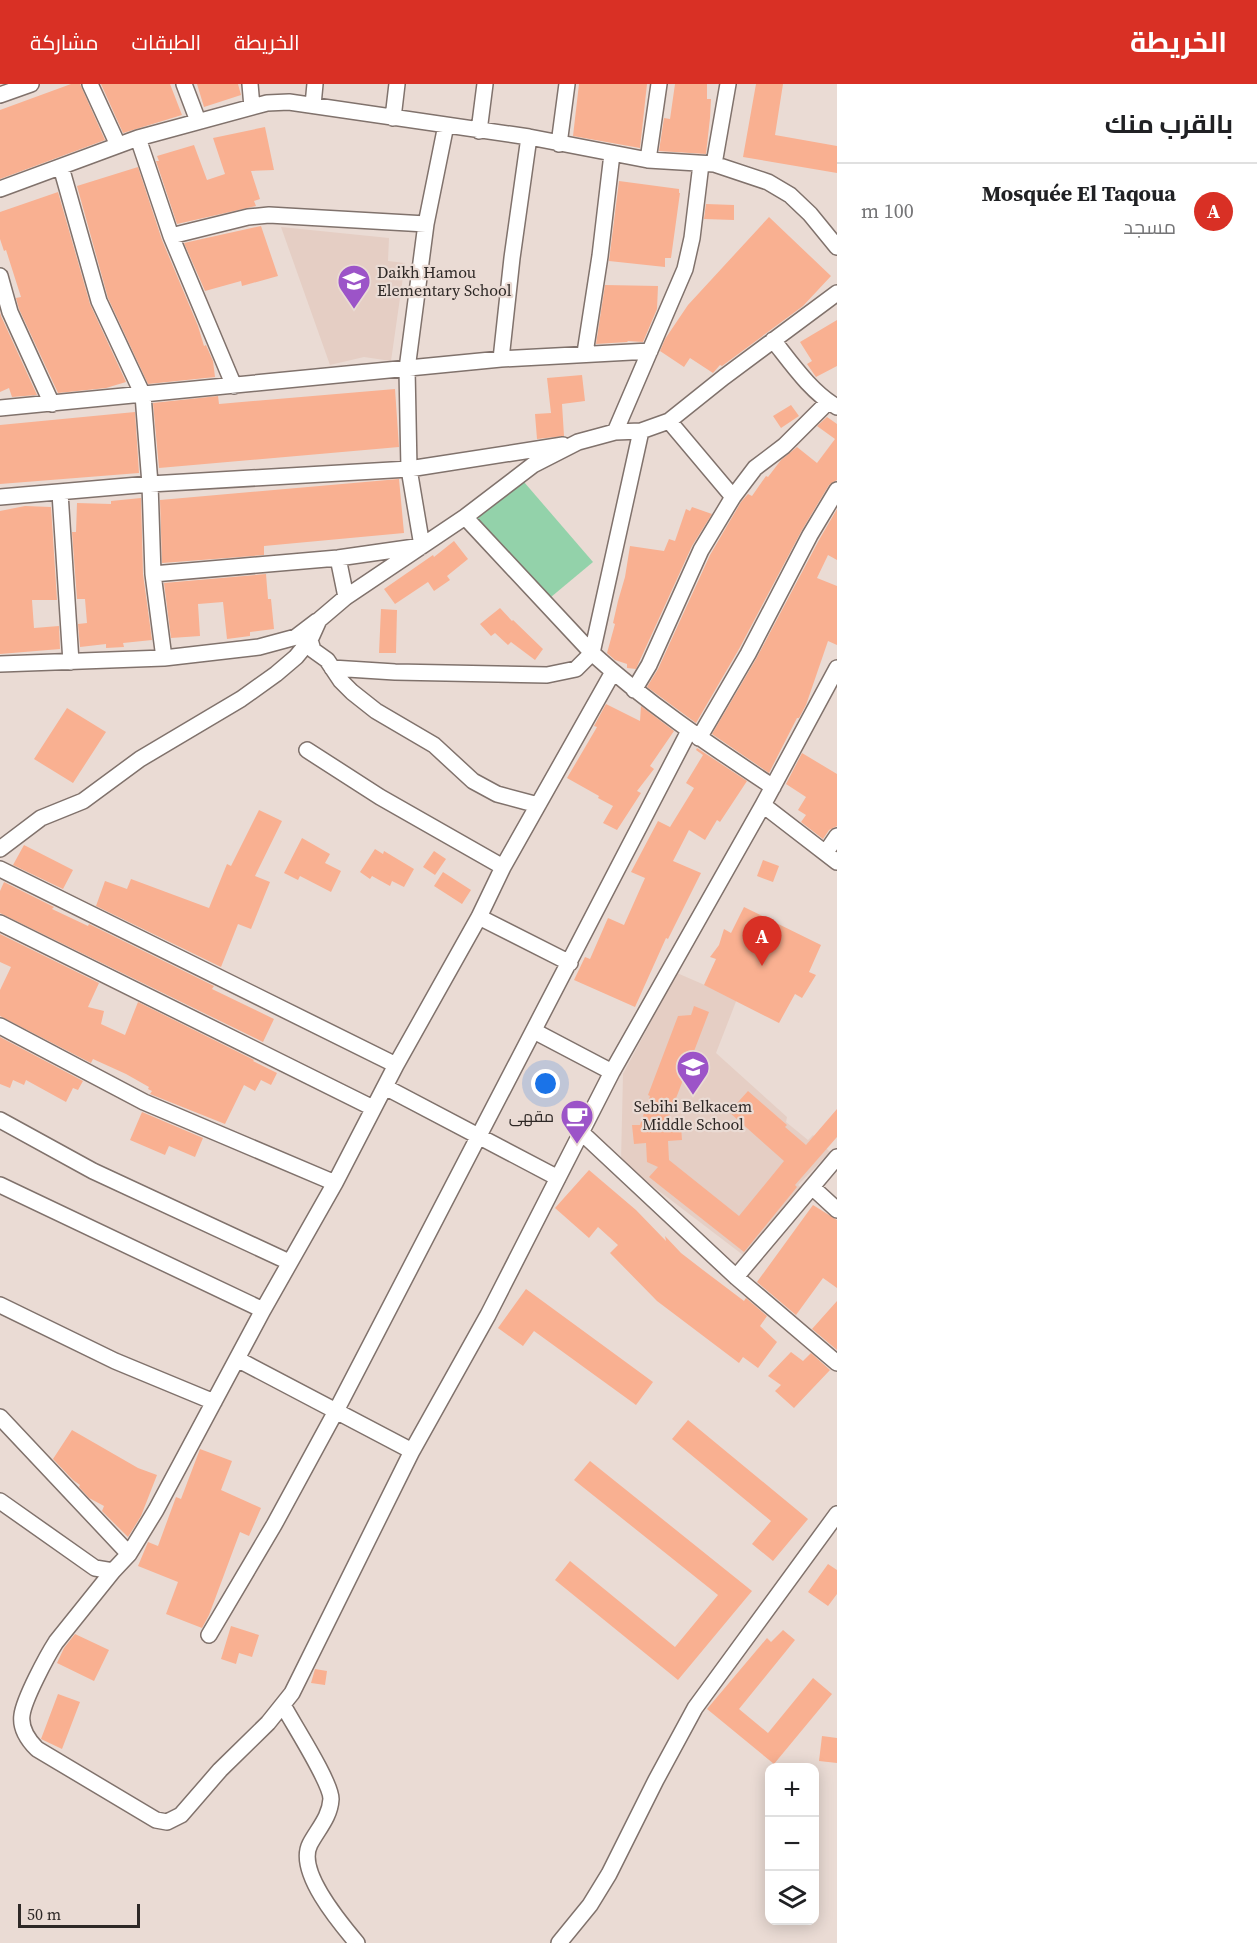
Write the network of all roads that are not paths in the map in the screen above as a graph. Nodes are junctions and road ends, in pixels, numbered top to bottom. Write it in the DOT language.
graph roads {
  1 [pos="31,84"];
  2 [pos="90,84"];
  3 [pos="184,84"];
  4 [pos="250,84"];
  5 [pos="315,84"];
  6 [pos="397,84"];
  7 [pos="485,84"];
  8 [pos="567,84"];
  9 [pos="659,84"];
  10 [pos="728,84"];
  11 [pos="0,95"];
  12 [pos="313,105"];
  13 [pos="252,107"];
  14 [pos="393,118"];
  15 [pos="198,121"];
  16 [pos="446,125"];
  17 [pos="479,131"];
  18 [pos="529,137"];
  19 [pos="138,138"];
  20 [pos="559,144"];
  21 [pos="118,145"];
  22 [pos="612,154"];
  23 [pos="648,160"];
  24 [pos="707,164"];
  25 [pos="61,166"];
  26 [pos="0,189"];
  27 [pos="426,224"];
  28 [pos="171,236"];
  29 [pos="837,247"];
  30 [pos="0,276"];
  31 [pos="837,293"];
  32 [pos="773,340"];
  33 [pos="650,351"];
  34 [pos="585,353"];
  35 [pos="501,359"];
  36 [pos="407,369"];
  37 [pos="234,386"];
  38 [pos="143,395"];
  39 [pos="52,404"];
  40 [pos="832,404"];
  41 [pos="0,408"];
  42 [pos="669,422"];
  43 [pos="640,431"];
  44 [pos="615,432"];
  45 [pos="578,442"];
  46 [pos="409,469"];
  47 [pos="150,484"];
  48 [pos="837,490"];
  49 [pos="60,493"];
  50 [pos="0,497"];
  51 [pos="734,497"];
  52 [pos="465,517"];
  53 [pos="422,546"];
  54 [pos="338,558"];
  55 [pos="153,574"];
  56 [pos="346,597"];
  57 [pos="319,620"];
  58 [pos="310,640"];
  59 [pos="592,653"];
  60 [pos="164,658"];
  61 [pos="71,662"];
  62 [pos="0,664"];
  63 [pos="332,668"];
  64 [pos="837,668"];
  65 [pos="613,672"];
  66 [pos="634,690"];
  67 [pos="694,735"];
  68 [pos="307,750"];
  69 [pos="773,787"];
  70 [pos="538,806"];
  71 [pos="763,806"];
  72 [pos="837,836"];
  73 [pos="0,849"];
  74 [pos="831,857"];
  75 [pos="503,867"];
  76 [pos="0,868"];
  77 [pos="479,916"];
  78 [pos="0,923"];
  79 [pos="570,963"];
  80 [pos="0,1026"];
  81 [pos="534,1031"];
  82 [pos="396,1065"];
  83 [pos="612,1072"];
  84 [pos="386,1087"];
  85 [pos="373,1108"];
  86 [pos="0,1120"];
  87 [pos="582,1132"];
  88 [pos="478,1134"];
  89 [pos="837,1157"];
  90 [pos="558,1178"];
  91 [pos="335,1183"];
  92 [pos="0,1185"];
  93 [pos="812,1187"];
  94 [pos="837,1210"];
  95 [pos="290,1262"];
  96 [pos="736,1277"];
  97 [pos="0,1305"];
  98 [pos="263,1310"];
  99 [pos="237,1359"];
  100 [pos="837,1363"];
  101 [pos="214,1402"];
  102 [pos="336,1411"];
  103 [pos="0,1417"];
  104 [pos="412,1451"];
  105 [pos="0,1501"];
  106 [pos="837,1514"];
  107 [pos="129,1554"];
  108 [pos="113,1571"];
  109 [pos="209,1635"];
  110 [pos="283,1706"];
  111 [pos="357,1943"];
  112 [pos="559,1943"];
  1 -- 11 [label="street"];
  2 -- 21 [label="street"];
  3 -- 15 [label="street"];
  4 -- 13 [label="street"];
  5 -- 12 [label="street"];
  6 -- 14 [label="street"];
  7 -- 17 [label="street"];
  8 -- 20 [label="street"];
  9 -- 23 [label="street"];
  10 -- 24 [label="street"];
  12 -- 13 [label="street"];
  12 -- 14 [label="street"];
  13 -- 15 [label="street"];
  14 -- 16 [label="street"];
  15 -- 19 [label="street"];
  16 -- 17 [label="street"];
  16 -- 27 [label="street"];
  17 -- 18 [label="street"];
  18 -- 20 [label="street"];
  18 -- 35 [label="street"];
  19 -- 21 [label="street"];
  19 -- 28 [label="street"];
  20 -- 22 [label="street"];
  21 -- 25 [label="street"];
  22 -- 23 [label="street"];
  22 -- 34 [label="street"];
  23 -- 24 [label="street"];
  24 -- 29 [label="street"];
  24 -- 33 [label="street"];
  25 -- 26 [label="street"];
  25 -- 38 [label="street"];
  27 -- 28 [label="street"];
  27 -- 36 [label="street"];
  28 -- 37 [label="street"];
  30 -- 39 [label="street"];
  31 -- 32 [label="street"];
  32 -- 40 [label="street"];
  32 -- 42 [label="street"];
  33 -- 34 [label="street"];
  33 -- 44 [label="street"];
  34 -- 35 [label="street"];
  35 -- 36 [label="street"];
  36 -- 37 [label="street"];
  36 -- 46 [label="street"];
  37 -- 38 [label="street"];
  38 -- 39 [label="street"];
  38 -- 47 [label="street"];
  39 -- 41 [label="street"];
  40 -- 51 [label="street"];
  42 -- 43 [label="street"];
  42 -- 51 [label="street"];
  43 -- 44 [label="street"];
  43 -- 59 [label="street"];
  44 -- 45 [label="street"];
  45 -- 46 [label="street"];
  45 -- 52 [label="street"];
  46 -- 47 [label="street"];
  46 -- 53 [label="street"];
  47 -- 49 [label="street"];
  47 -- 55 [label="street"];
  48 -- 67 [label="street"];
  49 -- 50 [label="street"];
  49 -- 61 [label="street"];
  51 -- 66 [label="street"];
  52 -- 53 [label="street"];
  52 -- 59 [label="street"];
  53 -- 54 [label="street"];
  53 -- 56 [label="street"];
  54 -- 55 [label="street"];
  54 -- 56 [label="street"];
  55 -- 60 [label="street"];
  56 -- 57 [label="street"];
  57 -- 58 [label="street"];
  57 -- 60 [label="street"];
  58 -- 63 [label="street"];
  58 -- 73 [label="street"];
  59 -- 63 [label="street"];
  59 -- 65 [label="street"];
  60 -- 61 [label="street"];
  61 -- 62 [label="street"];
  63 -- 70 [label="street"];
  64 -- 69 [label="street"];
  65 -- 66 [label="street"];
  65 -- 70 [label="street"];
  66 -- 67 [label="street"];
  67 -- 69 [label="street"];
  67 -- 79 [label="street"];
  68 -- 75 [label="street"];
  69 -- 71 [label="street"];
  70 -- 75 [label="street"];
  71 -- 74 [label="street"];
  71 -- 83 [label="street"];
  72 -- 74 [label="street"];
  75 -- 77 [label="street"];
  76 -- 82 [label="street"];
  77 -- 79 [label="street"];
  77 -- 82 [label="street"];
  78 -- 85 [label="street"];
  79 -- 81 [label="street"];
  80 -- 91 [label="street"];
  81 -- 83 [label="street"];
  81 -- 88 [label="street"];
  82 -- 84 [label="street"];
  83 -- 87 [label="street"];
  84 -- 85 [label="street"];
  84 -- 88 [label="street"];
  85 -- 91 [label="street"];
  86 -- 95 [label="street"];
  87 -- 90 [label="street"];
  87 -- 96 [label="street"];
  88 -- 90 [label="street"];
  88 -- 102 [label="street"];
  89 -- 93 [label="street"];
  90 -- 104 [label="street"];
  91 -- 95 [label="street"];
  92 -- 98 [label="street"];
  93 -- 94 [label="street"];
  93 -- 96 [label="street"];
  95 -- 98 [label="street"];
  96 -- 100 [label="street"];
  97 -- 101 [label="street"];
  98 -- 99 [label="street"];
  99 -- 101 [label="street"];
  99 -- 102 [label="street"];
  101 -- 107 [label="street"];
  102 -- 104 [label="street"];
  102 -- 109 [label="street"];
  103 -- 107 [label="street"];
  104 -- 110 [label="street"];
  105 -- 108 [label="street"];
  106 -- 112 [label="street"];
  107 -- 108 [label="street"];
  108 -- 110 [label="street"];
  110 -- 111 [label="street"];
}
